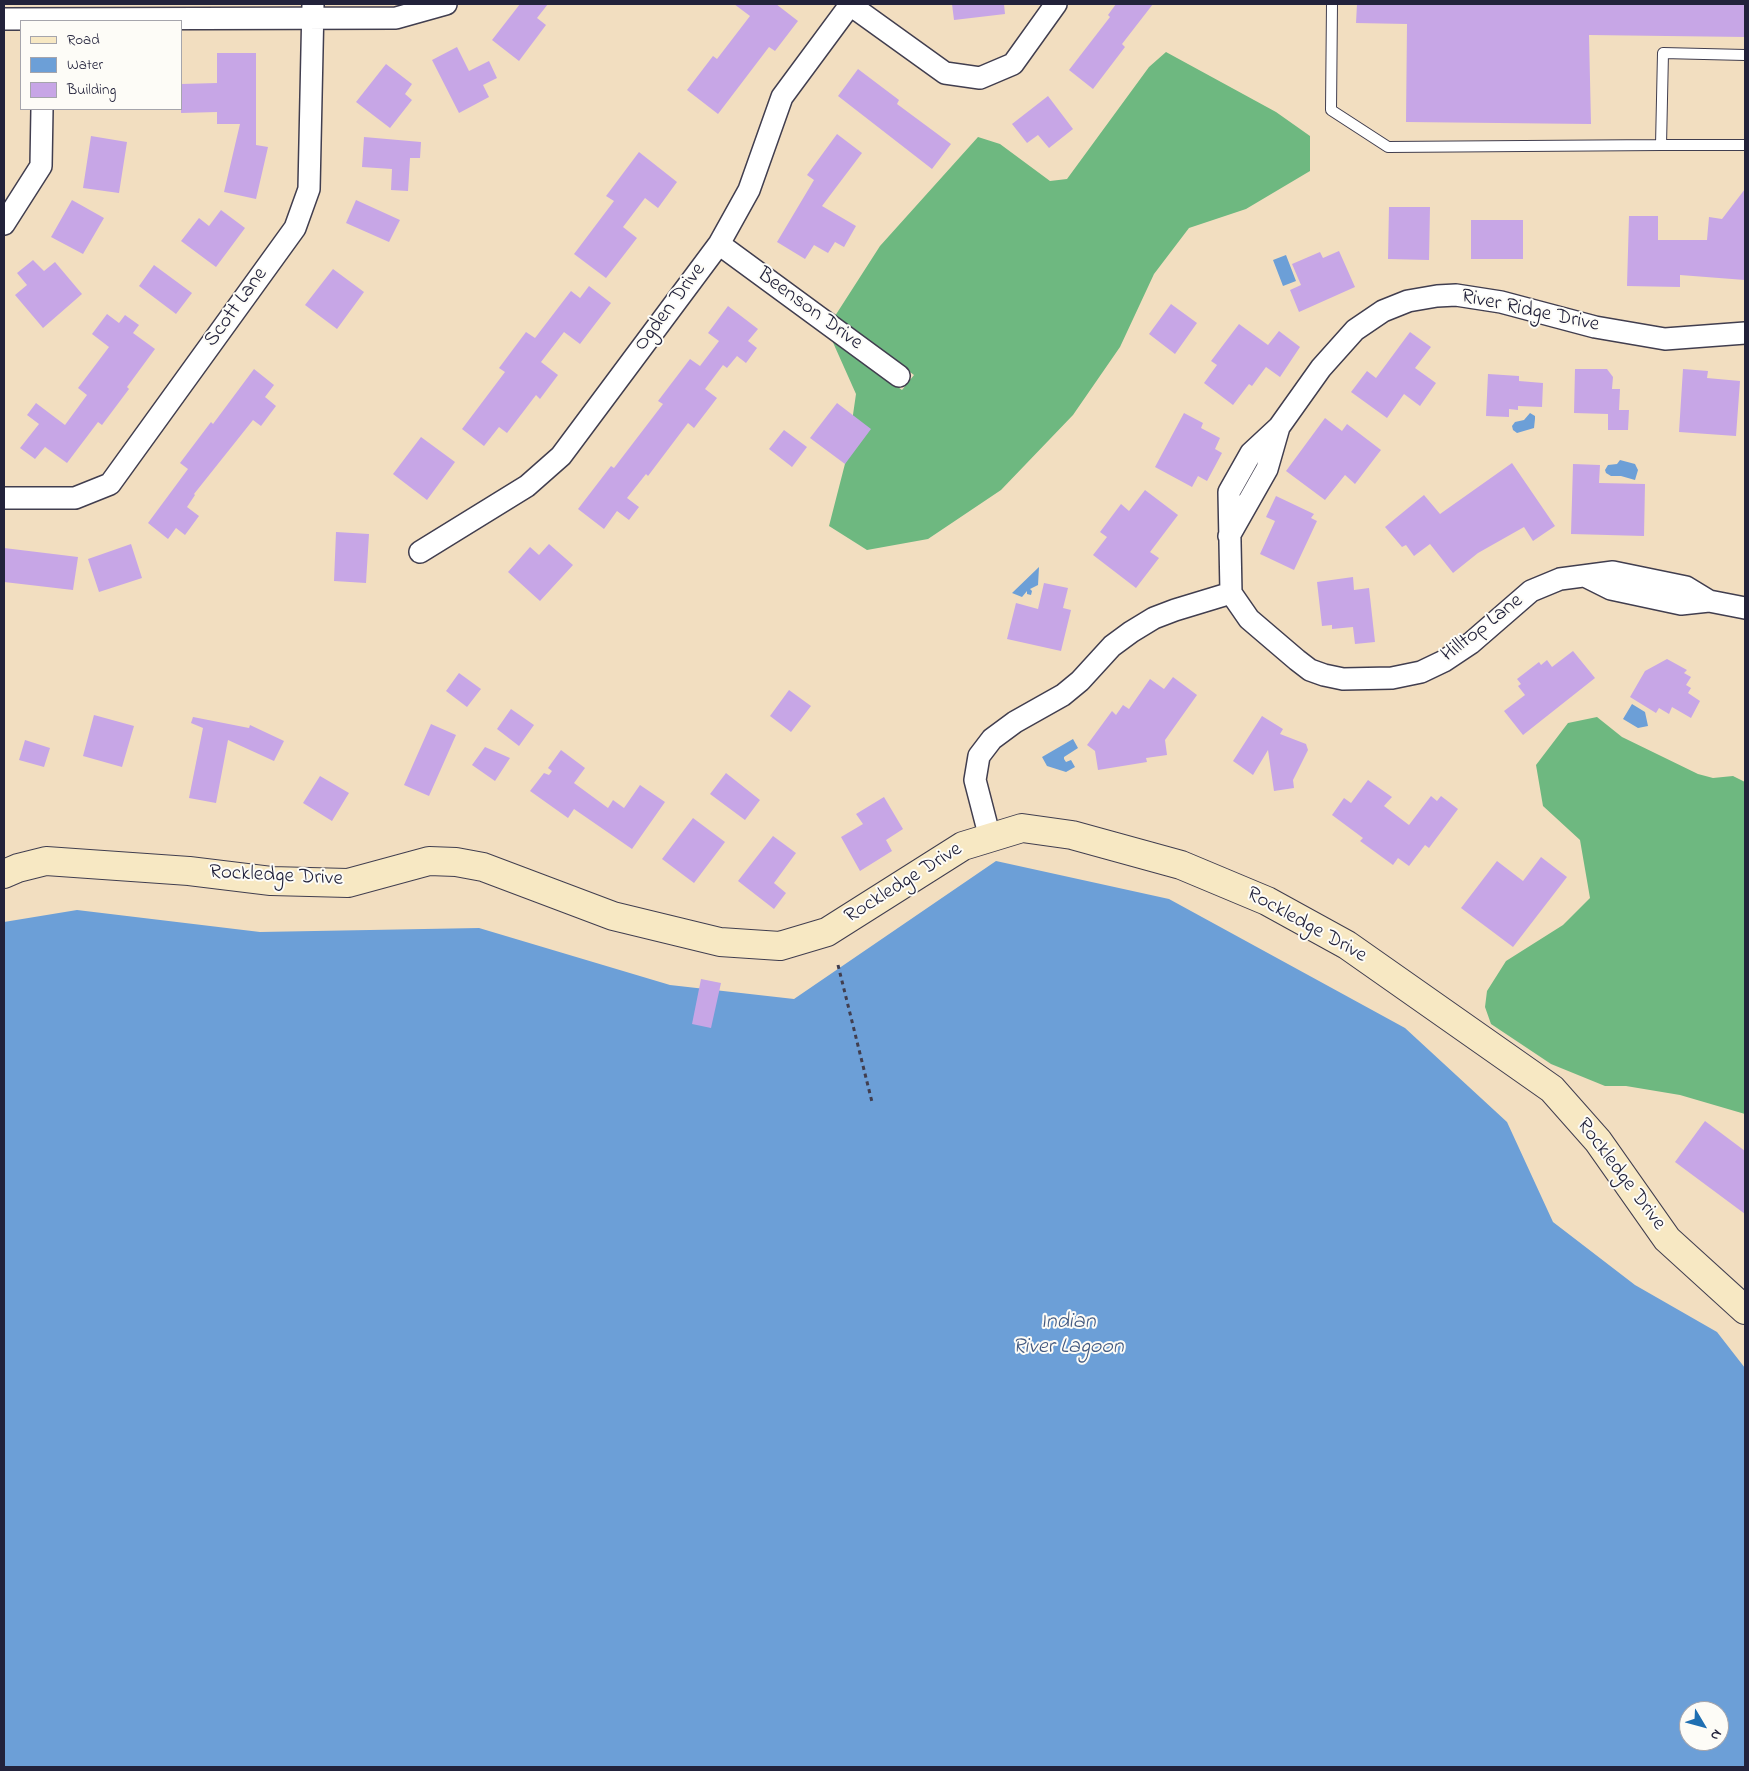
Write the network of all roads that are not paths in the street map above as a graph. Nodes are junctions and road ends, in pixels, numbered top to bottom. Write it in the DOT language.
graph roads {
  1 [pos="446,4"];
  2 [pos="849,4"];
  3 [pos="1056,4"];
  4 [pos="1332,4"];
  5 [pos="313,11"];
  6 [pos="4,19"];
  7 [pos="44,20"];
  8 [pos="1745,55"];
  9 [pos="42,110"];
  10 [pos="1661,145"];
  11 [pos="1745,145"];
  12 [pos="4,224"];
  13 [pos="719,244"];
  14 [pos="1745,333"];
  15 [pos="899,376"];
  16 [pos="4,498"];
  17 [pos="420,552"];
  18 [pos="1231,593"];
  19 [pos="1745,608"];
  20 [pos="990,838"];
  21 [pos="4,874"];
  22 [pos="1745,1310"];
  1 -- 5 [label="street"];
  2 -- 3 [label="street"];
  2 -- 13 [label="street, Ogden Drive"];
  4 -- 10 [label="lane"];
  5 -- 7 [label="street"];
  5 -- 16 [label="street, Scott Lane"];
  6 -- 7 [label="street"];
  8 -- 10 [label="lane"];
  9 -- 12 [label="street"];
  10 -- 11 [label="lane"];
  13 -- 15 [label="street, Beenson Drive"];
  13 -- 17 [label="street, Ogden Drive"];
  14 -- 18 [label="street, River Ridge Drive"];
  18 -- 19 [label="street, Hilltop Lane"];
  18 -- 20 [label="street"];
  20 -- 21 [label="street, Rockledge Drive"];
  20 -- 22 [label="street, Rockledge Drive"];
}
